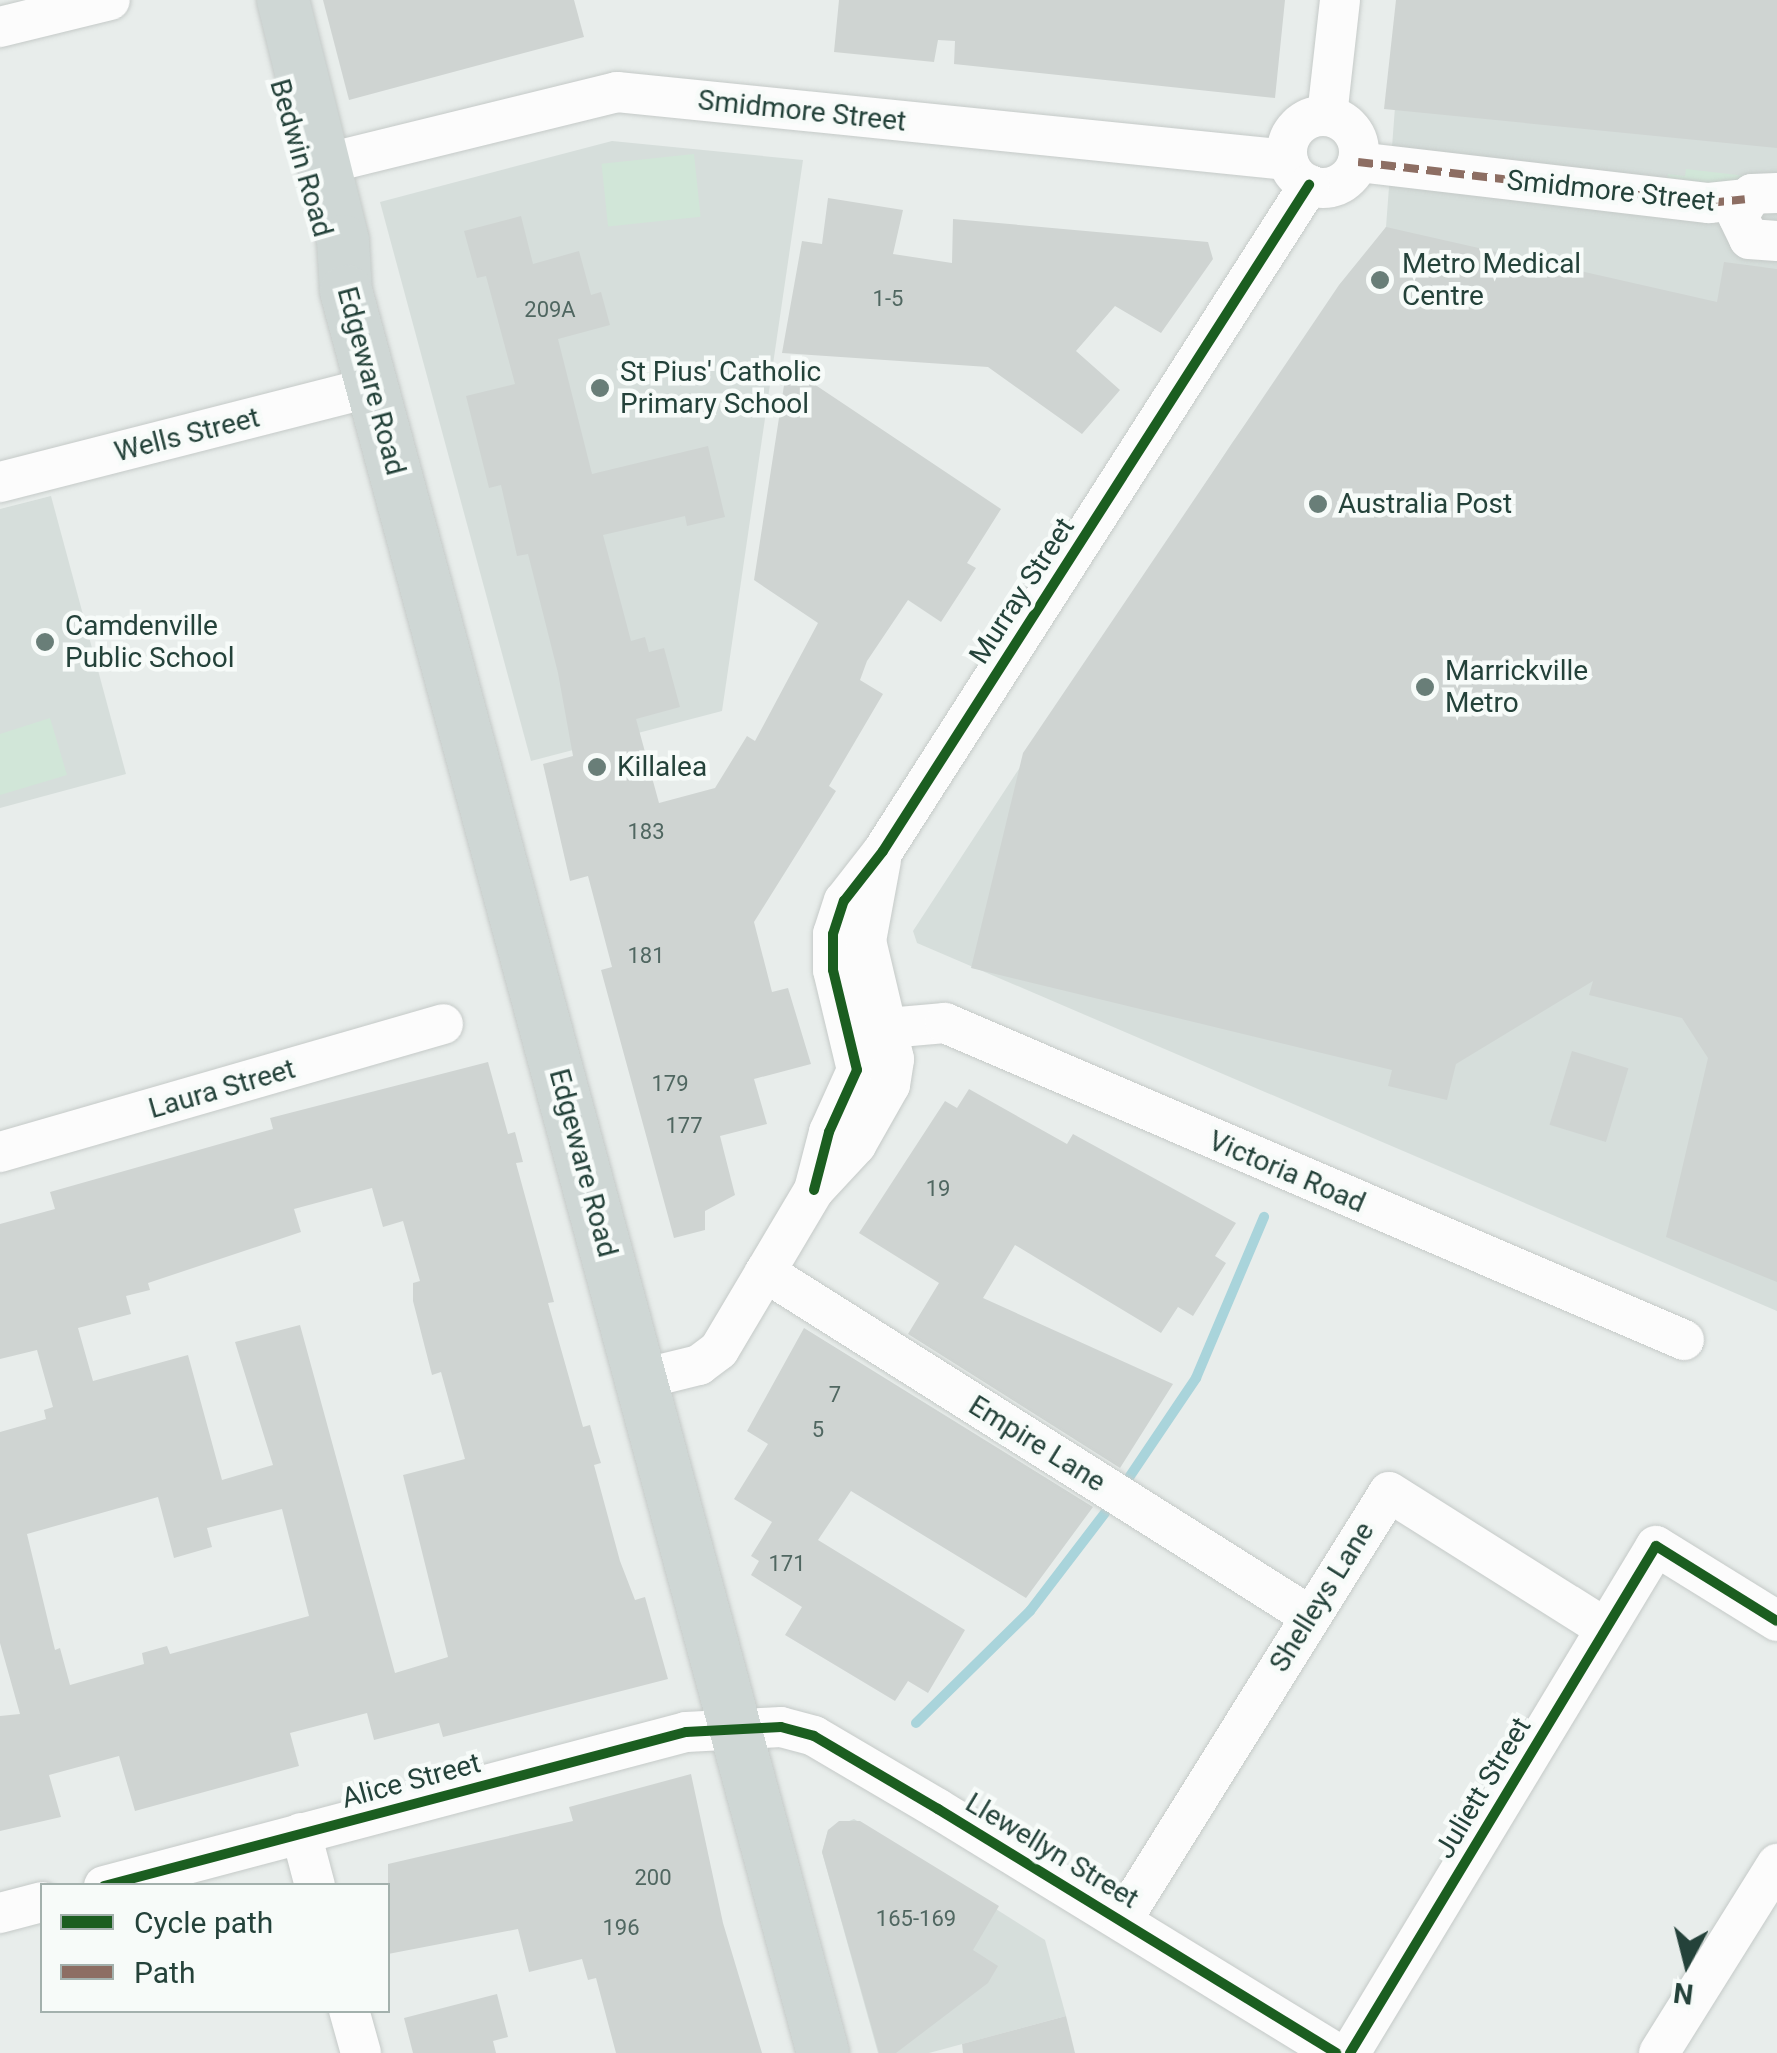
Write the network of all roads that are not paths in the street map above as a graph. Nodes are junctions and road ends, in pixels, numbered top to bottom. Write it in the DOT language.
graph roads {
  1 [pos="110,0"];
  2 [pos="256,0"];
  3 [pos="283,0"];
  4 [pos="1340,0"];
  5 [pos="0,28"];
  6 [pos="1327,116"];
  7 [pos="1358,162"];
  8 [pos="324,164"];
  9 [pos="1298,173"];
  10 [pos="1761,196"];
  11 [pos="1777,241"];
  12 [pos="342,274"];
  13 [pos="373,387"];
  14 [pos="0,482"];
  15 [pos="444,1024"];
  16 [pos="869,1032"];
  17 [pos="0,1152"];
  18 [pos="765,1272"];
  19 [pos="1684,1340"];
  20 [pos="642,1379"];
  21 [pos="1310,1616"];
  22 [pos="1777,1621"];
  23 [pos="1605,1628"];
  24 [pos="732,1728"];
  25 [pos="301,1833"];
  26 [pos="1777,1864"];
  27 [pos="115,1883"];
  28 [pos="314,1883"];
  29 [pos="40,1903"];
  30 [pos="0,1913"];
  31 [pos="1122,1920"];
  32 [pos="350,2013"];
  33 [pos="361,2053"];
  34 [pos="823,2053"];
  35 [pos="1336,2053"];
  36 [pos="1350,2053"];
  37 [pos="1659,2053"];
  1 -- 5 [label="street"];
  2 -- 12 [label="main road, Bedwin Road"];
  3 -- 8 [label="main road, Bedwin Road"];
  4 -- 6 [label="street"];
  6 -- 7 [label="street"];
  6 -- 9 [label="street"];
  7 -- 9 [label="street"];
  7 -- 10 [label="street, Smidmore Street"];
  8 -- 9 [label="street, Smidmore Street"];
  8 -- 12 [label="main road, Bedwin Road"];
  9 -- 16 [label="street, Murray Street"];
  10 -- 11 [label="street, Smidmore Street"];
  12 -- 13 [label="main road, Edgeware Road"];
  13 -- 14 [label="street, Wells Street"];
  13 -- 20 [label="main road, Edgeware Road"];
  15 -- 17 [label="street, Laura Street"];
  16 -- 18 [label="street"];
  16 -- 19 [label="street, Victoria Road"];
  18 -- 20 [label="street"];
  18 -- 21 [label="street, Empire Lane"];
  20 -- 24 [label="main road, Edgeware Road"];
  21 -- 23 [label="street, Shelleys Lane"];
  21 -- 31 [label="street, Shelleys Lane"];
  22 -- 23 [label="street, Juliett Street"];
  23 -- 36 [label="street, Juliett Street"];
  24 -- 25 [label="street, Alice Street"];
  24 -- 31 [label="street, Llewellyn Street"];
  24 -- 34 [label="main road, Edgeware Road"];
  25 -- 27 [label="street, Alice Street"];
  25 -- 28 [label="street"];
  26 -- 37 [label="street"];
  29 -- 30 [label="street"];
  31 -- 35 [label="street, Llewellyn Street"];
  32 -- 33 [label="street"];
}
